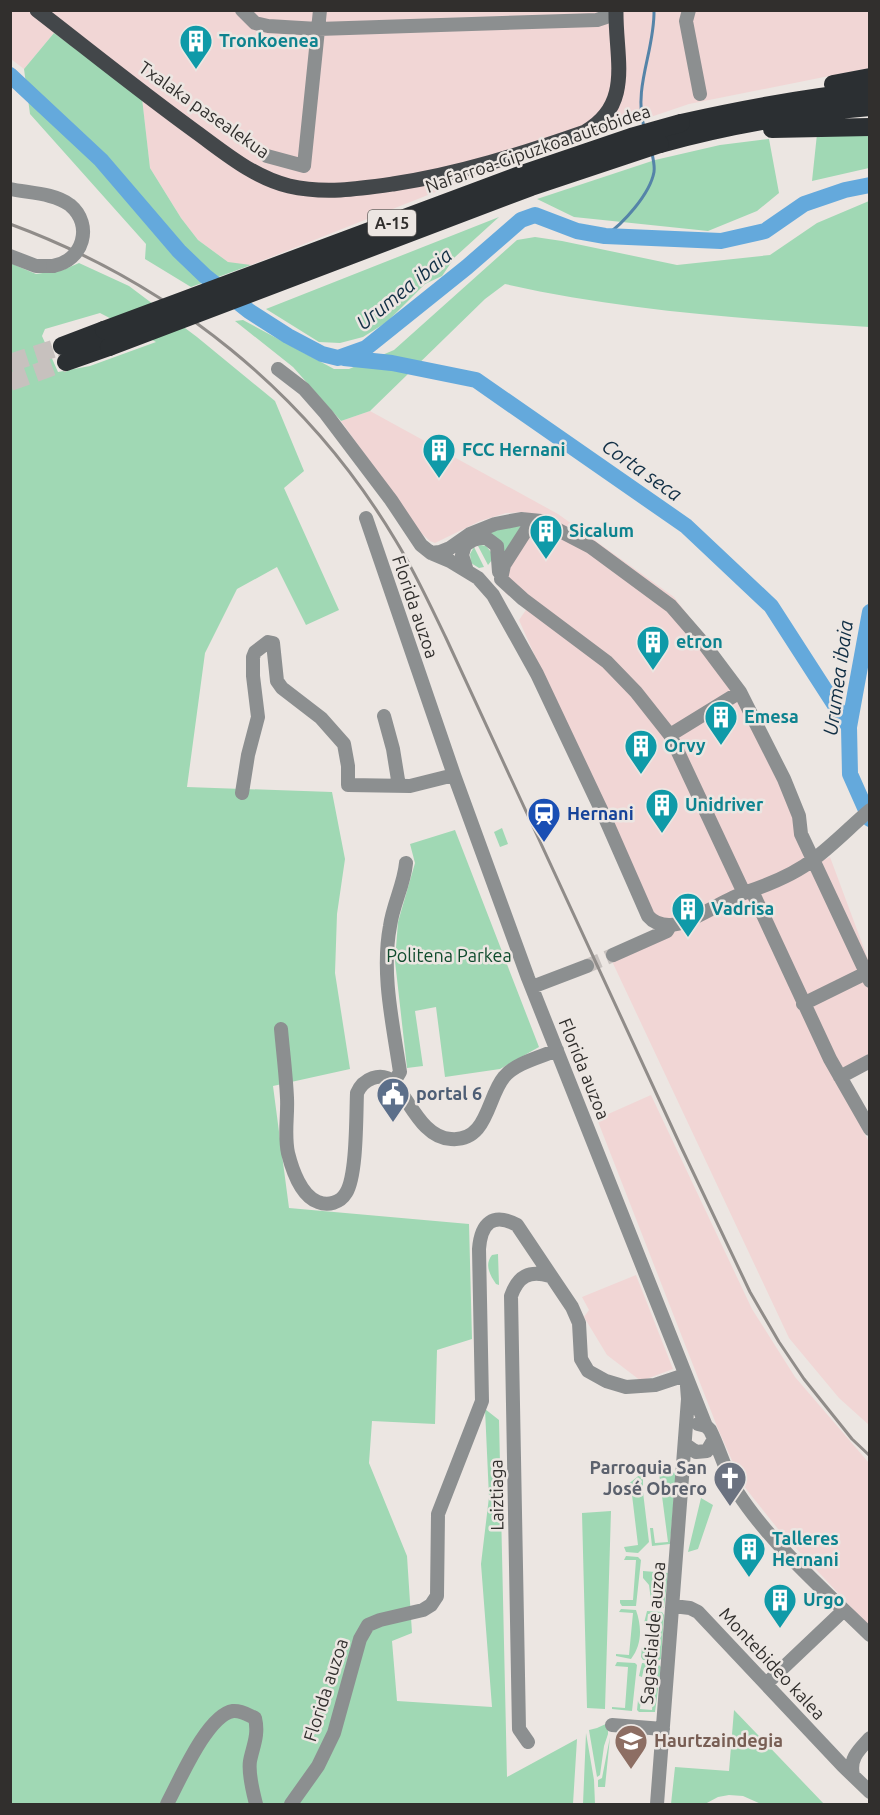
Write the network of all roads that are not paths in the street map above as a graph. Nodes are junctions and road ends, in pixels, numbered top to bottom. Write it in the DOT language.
graph roads {
  1 [pos="37,10"];
  2 [pos="242,10"];
  3 [pos="320,10"];
  4 [pos="418,10"];
  5 [pos="615,10"];
  6 [pos="689,10"];
  7 [pos="523,16"];
  8 [pos="410,26"];
  9 [pos="318,29"];
  10 [pos="870,77"];
  11 [pos="870,91"];
  12 [pos="700,94"];
  13 [pos="870,107"];
  14 [pos="716,115"];
  15 [pos="870,127"];
  16 [pos="685,134"];
  17 [pos="267,156"];
  18 [pos="10,189"];
  19 [pos="10,256"];
  20 [pos="107,338"];
  21 [pos="64,354"];
  22 [pos="278,369"];
  23 [pos="366,518"];
  24 [pos="541,521"];
  25 [pos="456,553"];
  26 [pos="501,579"];
  27 [pos="740,692"];
  28 [pos="384,716"];
  29 [pos="669,735"];
  30 [pos="454,775"];
  31 [pos="399,786"];
  32 [pos="242,793"];
  33 [pos="870,810"];
  34 [pos="814,859"];
  35 [pos="405,863"];
  36 [pos="748,892"];
  37 [pos="653,921"];
  38 [pos="670,926"];
  39 [pos="642,941"];
  40 [pos="613,955"];
  41 [pos="587,966"];
  42 [pos="868,977"];
  43 [pos="537,985"];
  44 [pos="803,1004"];
  45 [pos="281,1029"];
  46 [pos="557,1050"];
  47 [pos="870,1061"];
  48 [pos="840,1077"];
  49 [pos="394,1082"];
  50 [pos="870,1129"];
  51 [pos="550,1276"];
  52 [pos="685,1375"];
  53 [pos="706,1426"];
  54 [pos="698,1444"];
  55 [pos="673,1606"];
  56 [pos="844,1610"];
  57 [pos="870,1635"];
  58 [pos="766,1684"];
  59 [pos="612,1725"];
  60 [pos="663,1729"];
  61 [pos="870,1738"];
  62 [pos="528,1742"];
  63 [pos="852,1768"];
  64 [pos="870,1792"];
  65 [pos="167,1804"];
  66 [pos="256,1804"];
  67 [pos="291,1804"];
  68 [pos="657,1804"];
  1 -- 5 [label="main road, Txalaka pasealekua"];
  2 -- 9 [label="street"];
  3 -- 9 [label="street"];
  4 -- 8 [label="street"];
  5 -- 7 [label="street"];
  6 -- 12 [label="street"];
  7 -- 8 [label="street"];
  8 -- 9 [label="street"];
  9 -- 17 [label="street"];
  10 -- 14 [label="highway"];
  11 -- 14 [label="highway, Nafarroa-Gipuzkoa autobidea / A-15"];
  13 -- 16 [label="highway, Nafarroa-Gipuzkoa autobidea / A-15"];
  14 -- 16 [label="highway, Nafarroa-Gipuzkoa autobidea / A-15"];
  15 -- 16 [label="highway"];
  16 -- 20 [label="highway, Nafarroa-Gipuzkoa autobidea / A-15, bridge"];
  16 -- 20 [label="highway, Nafarroa-Gipuzkoa autobidea / A-15, bridge"];
  18 -- 19 [label="street, bridge"];
  20 -- 21 [label="highway, Nafarroa-Gipuzkoa autobidea / A-15"];
  22 -- 25 [label="street"];
  23 -- 30 [label="street, Florida auzoa"];
  24 -- 25 [label="street"];
  24 -- 26 [label="street"];
  24 -- 27 [label="street"];
  25 -- 26 [label="street"];
  25 -- 37 [label="street"];
  26 -- 29 [label="street"];
  27 -- 29 [label="street"];
  27 -- 34 [label="street"];
  28 -- 31 [label="street"];
  29 -- 36 [label="street"];
  30 -- 31 [label="street"];
  30 -- 43 [label="street, Florida auzoa"];
  31 -- 32 [label="street"];
  33 -- 34 [label="street"];
  34 -- 36 [label="street"];
  34 -- 42 [label="street"];
  35 -- 49 [label="street"];
  36 -- 38 [label="street"];
  36 -- 44 [label="street"];
  37 -- 38 [label="street"];
  37 -- 39 [label="street"];
  38 -- 39 [label="street"];
  39 -- 40 [label="street"];
  41 -- 43 [label="street"];
  42 -- 44 [label="street"];
  43 -- 46 [label="street, Florida auzoa"];
  44 -- 48 [label="street"];
  45 -- 49 [label="street"];
  46 -- 49 [label="street"];
  46 -- 52 [label="street, Florida auzoa"];
  47 -- 48 [label="street"];
  48 -- 50 [label="street"];
  51 -- 52 [label="street"];
  51 -- 62 [label="street, Laiztiaga"];
  51 -- 67 [label="street, Florida auzoa"];
  52 -- 53 [label="street, Florida auzoa"];
  52 -- 54 [label="street, Florida auzoa"];
  53 -- 54 [label="street, Florida auzoa"];
  53 -- 54 [label="street"];
  54 -- 55 [label="street, Sagastialde auzoa"];
  54 -- 56 [label="street"];
  55 -- 58 [label="street, Montebideo kalea"];
  55 -- 60 [label="street, Sagastialde auzoa"];
  56 -- 57 [label="street"];
  56 -- 58 [label="street"];
  58 -- 63 [label="street, Montebideo kalea"];
  59 -- 60 [label="street"];
  60 -- 68 [label="street, Sagastialde auzoa"];
  61 -- 63 [label="street"];
  63 -- 64 [label="street, Montebideo kalea"];
  65 -- 66 [label="street"];
}
